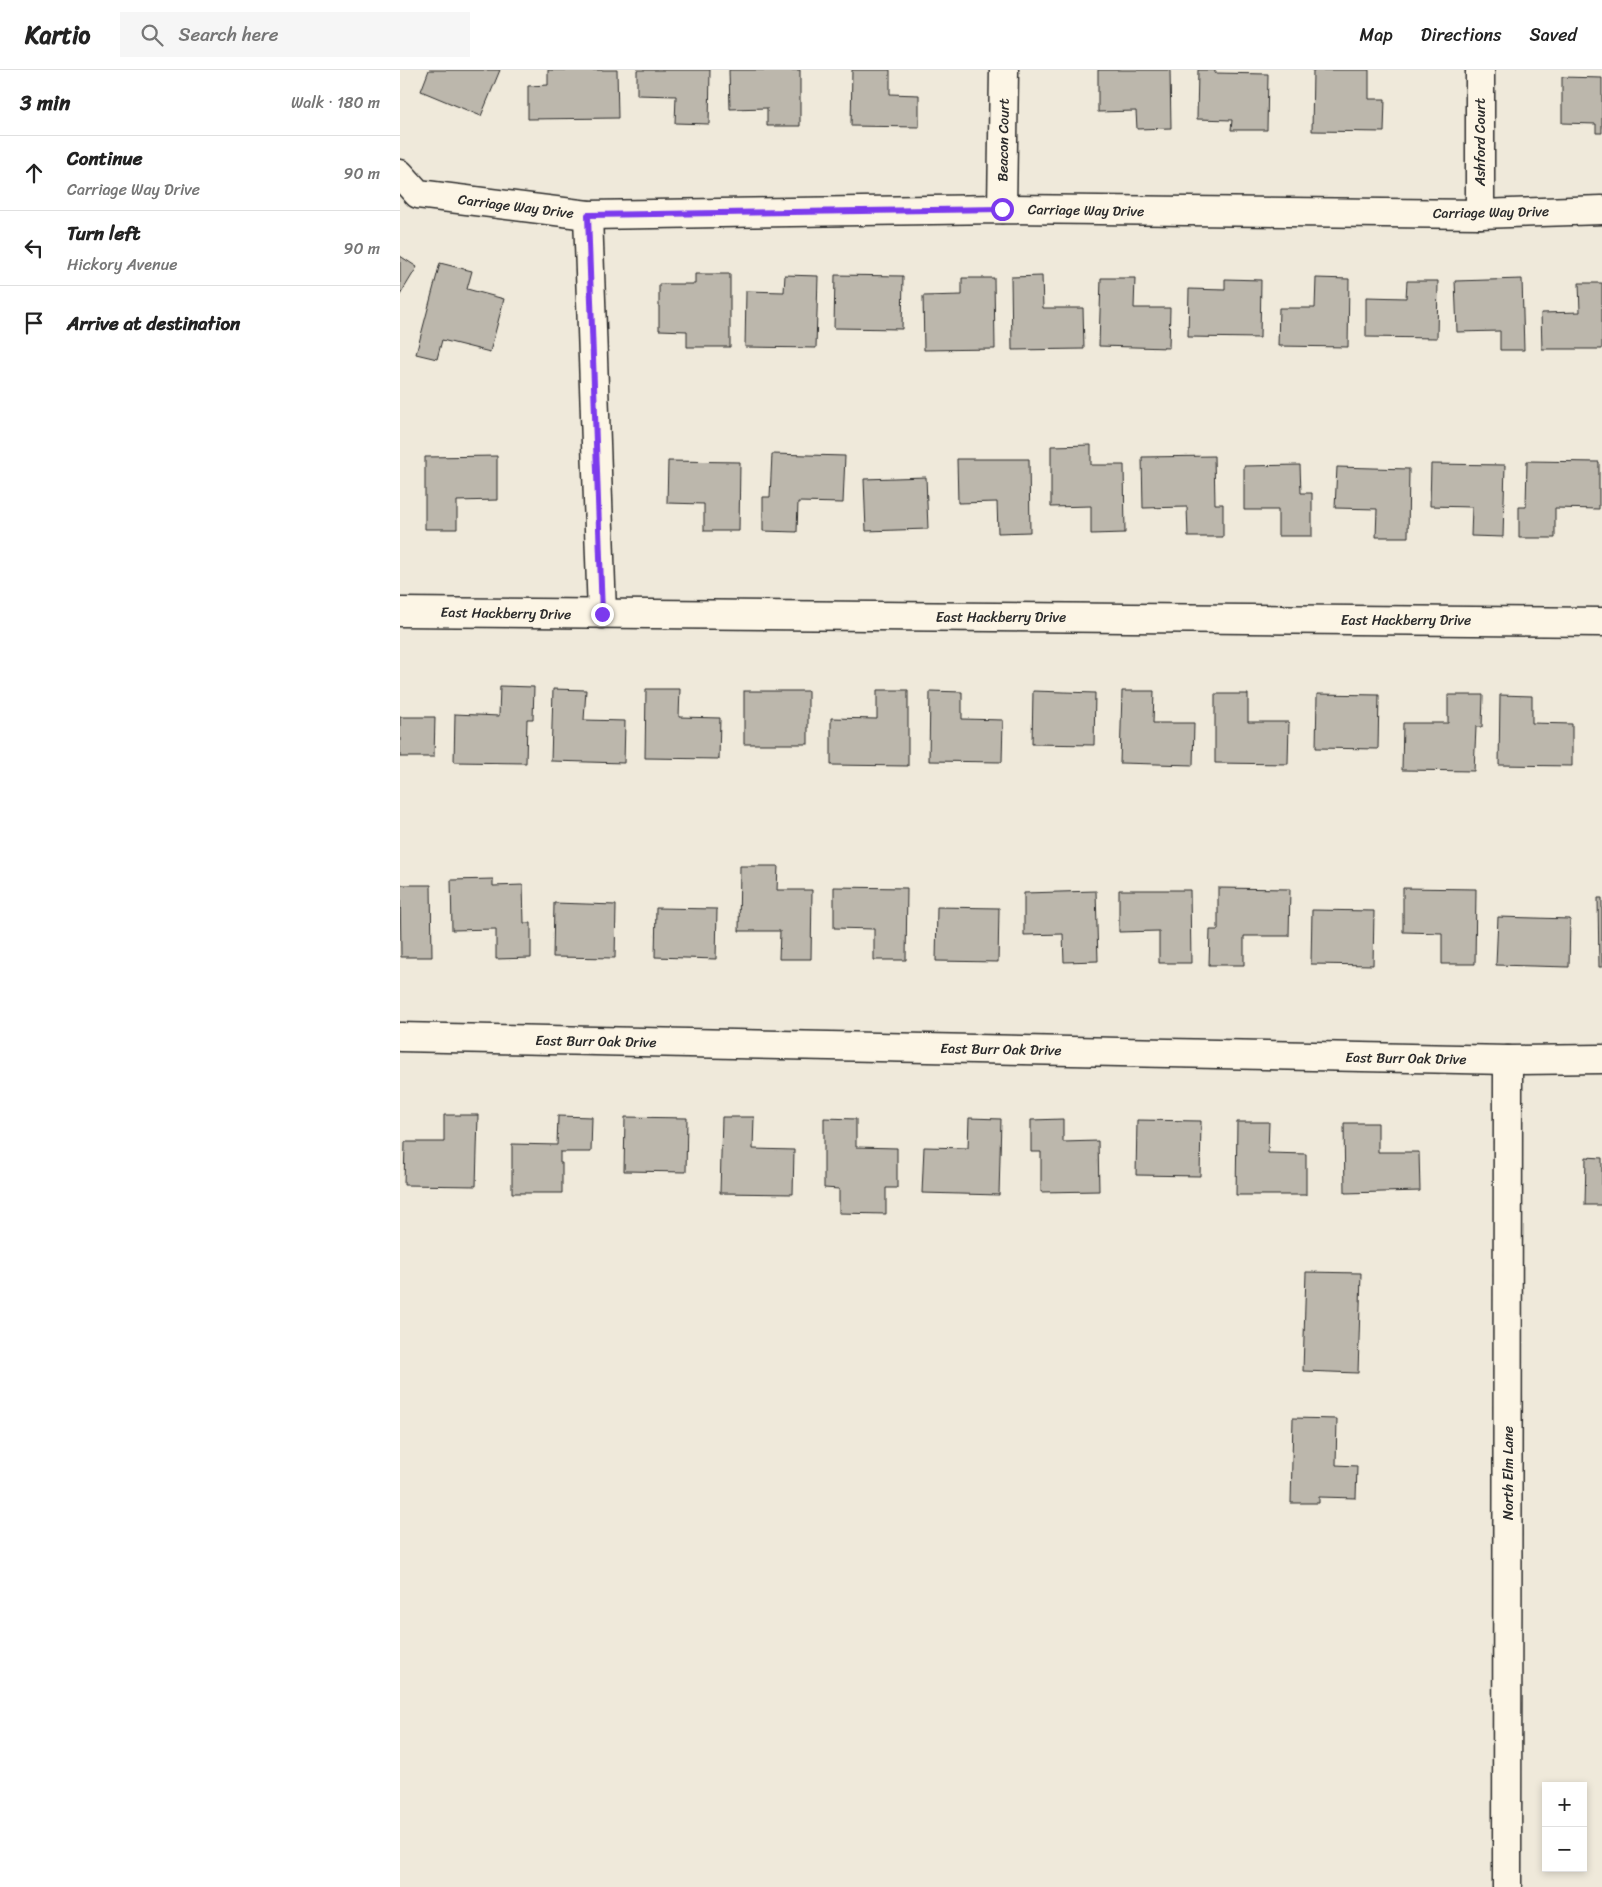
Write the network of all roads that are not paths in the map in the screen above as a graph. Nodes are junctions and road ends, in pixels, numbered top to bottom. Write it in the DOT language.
graph roads {
  1 [pos="1004,70"];
  2 [pos="1480,70"];
  3 [pos="400,174"];
  4 [pos="1002,209"];
  5 [pos="1602,210"];
  6 [pos="1480,214"];
  7 [pos="588,215"];
  8 [pos="400,612"];
  9 [pos="602,614"];
  10 [pos="1602,622"];
  11 [pos="400,1037"];
  12 [pos="1602,1059"];
  13 [pos="1508,1060"];
  14 [pos="1507,1887"];
  1 -- 4 [label="street, Beacon Court"];
  2 -- 6 [label="street, Ashford Court"];
  3 -- 7 [label="street, Carriage Way Drive"];
  4 -- 6 [label="street, Carriage Way Drive"];
  4 -- 7 [label="street, Carriage Way Drive"];
  5 -- 6 [label="street, Carriage Way Drive"];
  7 -- 9 [label="street"];
  8 -- 9 [label="street, East Hackberry Drive"];
  9 -- 10 [label="street, East Hackberry Drive"];
  11 -- 13 [label="street, East Burr Oak Drive"];
  12 -- 13 [label="street, East Burr Oak Drive"];
  13 -- 14 [label="street, North Elm Lane"];
}
